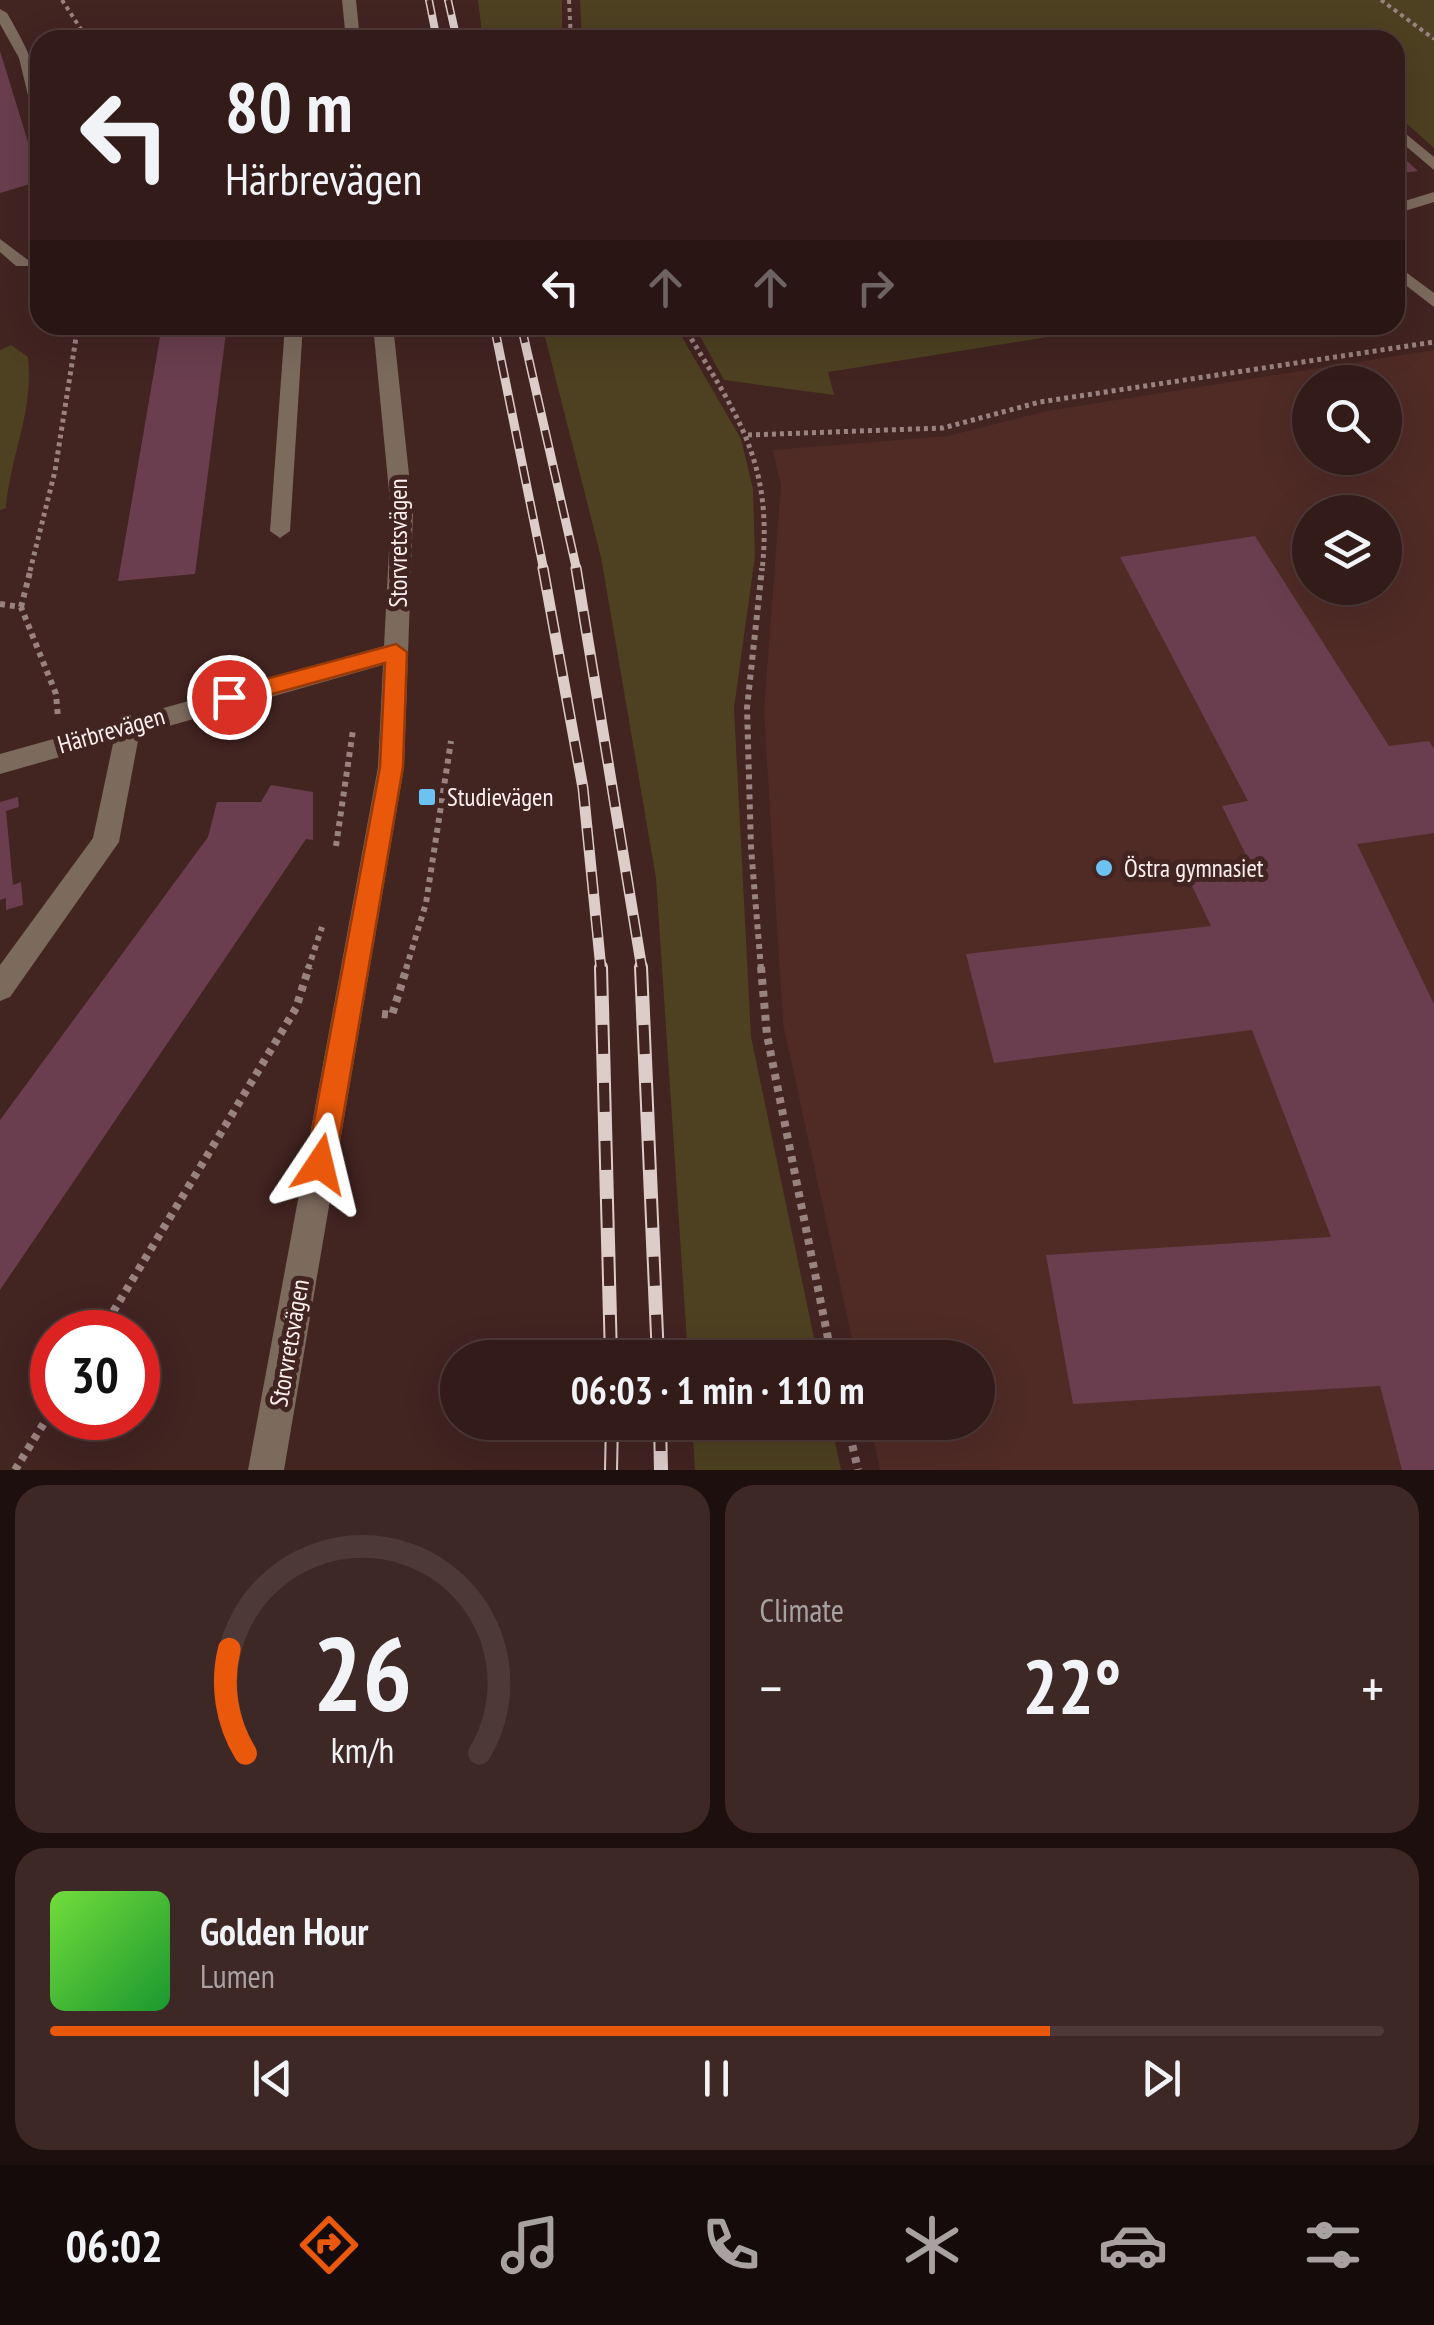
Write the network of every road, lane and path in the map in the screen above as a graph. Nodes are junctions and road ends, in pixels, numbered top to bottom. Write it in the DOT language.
graph roads {
  1 [pos="62,0"];
  2 [pos="349,0"];
  3 [pos="569,0"];
  4 [pos="1381,0"];
  5 [pos="0,13"];
  6 [pos="82,30"];
  7 [pos="352,30"];
  8 [pos="570,30"];
  9 [pos="1434,39"];
  10 [pos="30,75"];
  11 [pos="1405,137"];
  12 [pos="1434,165"];
  13 [pos="1434,197"];
  14 [pos="1405,206"];
  15 [pos="0,244"];
  16 [pos="22,263"];
  17 [pos="1405,277"];
  18 [pos="1434,302"];
  19 [pos="76,335"];
  20 [pos="293,335"];
  21 [pos="384,335"];
  22 [pos="689,335"];
  23 [pos="1434,342"];
  24 [pos="748,434"];
  25 [pos="280,531"];
  26 [pos="0,604"];
  27 [pos="21,607"];
  28 [pos="396,652"];
  29 [pos="364,660"];
  30 [pos="128,724"];
  31 [pos="60,743"];
  32 [pos="0,764"];
  33 [pos="335,853"];
  34 [pos="327,912"];
  35 [pos="0,988"];
  36 [pos="114,1310"];
  37 [pos="829,1340"];
  38 [pos="34,1440"];
  39 [pos="851,1440"];
  40 [pos="15,1470"];
  41 [pos="266,1470"];
  42 [pos="858,1470"];
  1 -- 6 [label="path"];
  2 -- 7 [label="street"];
  3 -- 8 [label="path"];
  4 -- 9 [label="path"];
  5 -- 10 [label="lane"];
  11 -- 12 [label="lane"];
  13 -- 14 [label="lane"];
  15 -- 16 [label="lane"];
  17 -- 18 [label="lane"];
  19 -- 27 [label="path"];
  20 -- 25 [label="lane"];
  21 -- 28 [label="street, Storvretsvägen"];
  22 -- 24 [label="path"];
  23 -- 24 [label="path"];
  24 -- 37 [label="path"];
  26 -- 27 [label="path"];
  27 -- 31 [label="path"];
  28 -- 29 [label="street, Härbrevägen"];
  28 -- 41 [label="street, Storvretsvägen"];
  29 -- 30 [label="street, Härbrevägen"];
  29 -- 33 [label="path"];
  30 -- 31 [label="street, Härbrevägen"];
  30 -- 35 [label="street"];
  31 -- 32 [label="street, Härbrevägen"];
  34 -- 36 [label="path"];
  38 -- 40 [label="path"];
  39 -- 42 [label="path"];
}
